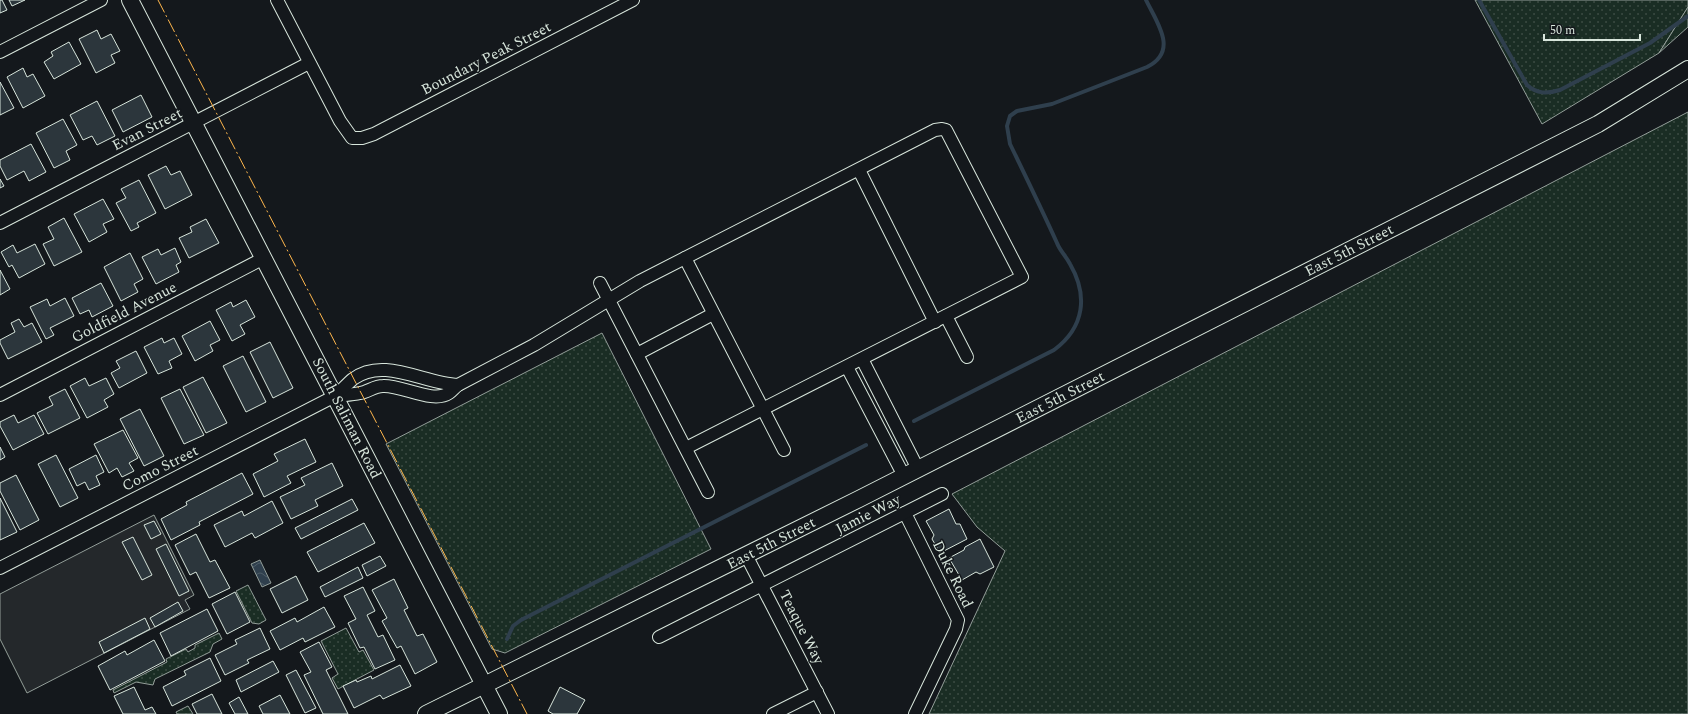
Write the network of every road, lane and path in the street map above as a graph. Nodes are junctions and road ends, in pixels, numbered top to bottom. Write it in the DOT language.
graph roads {
  1 [pos="101,0"];
  2 [pos="130,0"];
  3 [pos="277,0"];
  4 [pos="633,0"];
  5 [pos="0,52"];
  6 [pos="309,63"];
  7 [pos="1688,70"];
  8 [pos="193,123"];
  9 [pos="859,170"];
  10 [pos="0,223"];
  11 [pos="264,258"];
  12 [pos="685,258"];
  13 [pos="600,283"];
  14 [pos="609,300"];
  15 [pos="714,314"];
  16 [pos="946,316"];
  17 [pos="935,322"];
  18 [pos="637,354"];
  19 [pos="967,357"];
  20 [pos="862,359"];
  21 [pos="847,366"];
  22 [pos="0,395"];
  23 [pos="335,396"];
  24 [pos="763,409"];
  25 [pos="686,448"];
  26 [pos="784,450"];
  27 [pos="911,472"];
  28 [pos="708,492"];
  29 [pos="942,494"];
  30 [pos="905,513"];
  31 [pos="746,555"];
  32 [pos="0,568"];
  33 [pos="762,585"];
  34 [pos="659,637"];
  35 [pos="485,686"];
  36 [pos="817,692"];
  37 [pos="426,714"];
  38 [pos="499,714"];
  39 [pos="772,714"];
  40 [pos="828,714"];
  41 [pos="915,714"];
  1 -- 5 [label="street"];
  2 -- 8 [label="main road, South Saliman Road"];
  3 -- 6 [label="street"];
  4 -- 6 [label="street, Boundary Peak Street"];
  6 -- 8 [label="street, Evan Street"];
  7 -- 27 [label="main road, East 5th Street"];
  8 -- 10 [label="street, Evan Street"];
  8 -- 11 [label="main road, South Saliman Road"];
  9 -- 12 [label="street"];
  9 -- 16 [label="street"];
  9 -- 17 [label="street"];
  11 -- 22 [label="street, Goldfield Avenue"];
  11 -- 23 [label="main road, South Saliman Road"];
  12 -- 14 [label="street"];
  12 -- 15 [label="street"];
  13 -- 14 [label="street"];
  14 -- 18 [label="street"];
  14 -- 23 [label="street"];
  15 -- 18 [label="street"];
  15 -- 24 [label="street"];
  16 -- 17 [label="street"];
  16 -- 19 [label="street"];
  17 -- 20 [label="street"];
  18 -- 25 [label="street"];
  20 -- 21 [label="street"];
  20 -- 27 [label="street"];
  21 -- 24 [label="street"];
  21 -- 27 [label="street"];
  23 -- 32 [label="street, Como Street"];
  23 -- 35 [label="main road, South Saliman Road"];
  24 -- 25 [label="street"];
  24 -- 26 [label="street"];
  25 -- 28 [label="street"];
  27 -- 31 [label="main road, East 5th Street"];
  29 -- 30 [label="street, Jamie Way"];
  30 -- 33 [label="street, Jamie Way"];
  30 -- 41 [label="street, Duke Road"];
  31 -- 33 [label="street, Teaque Way"];
  31 -- 35 [label="main road, East 5th Street"];
  33 -- 34 [label="street, Jamie Way"];
  33 -- 36 [label="street, Teaque Way"];
  35 -- 37 [label="main road, East 5th Street"];
  35 -- 38 [label="main road, South Saliman Road"];
  36 -- 39 [label="street"];
  36 -- 40 [label="street, Teaque Way"];
}
